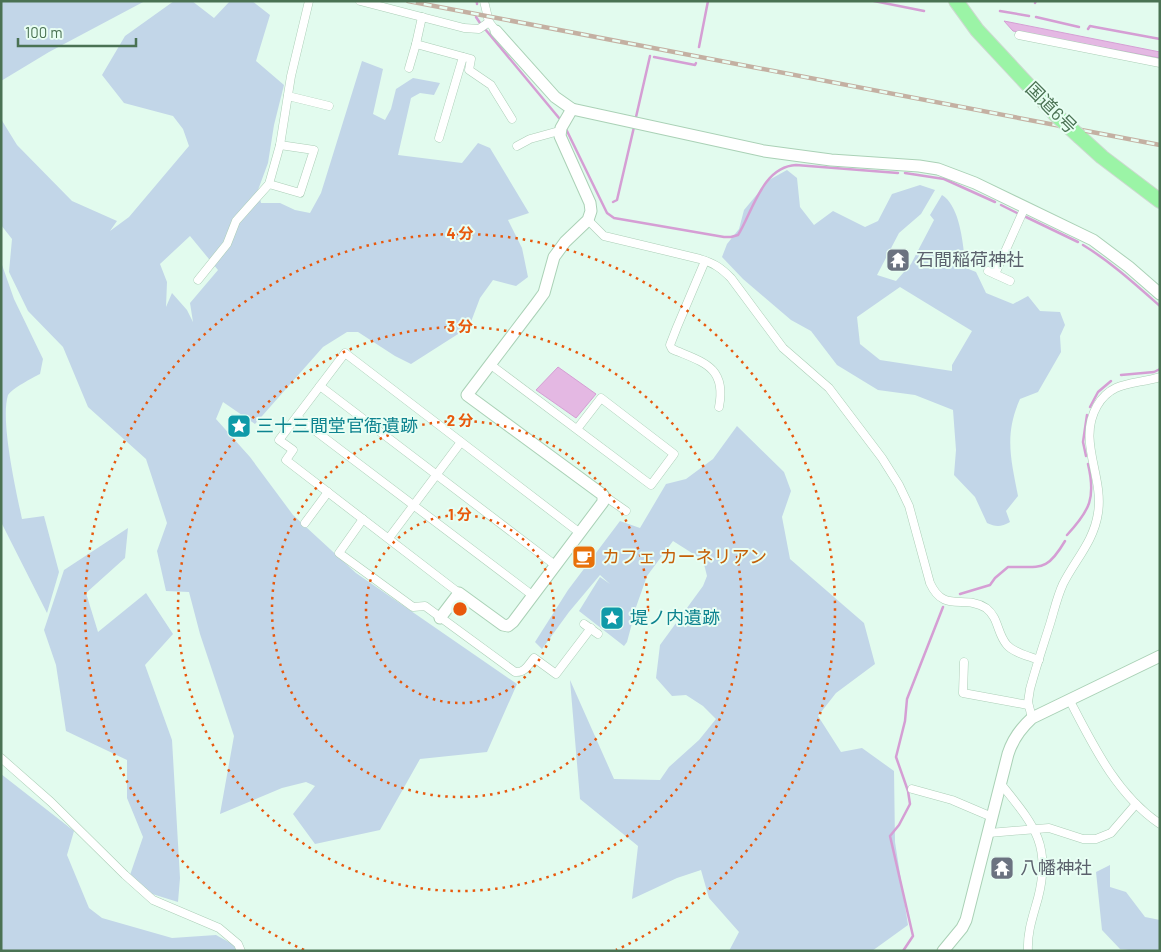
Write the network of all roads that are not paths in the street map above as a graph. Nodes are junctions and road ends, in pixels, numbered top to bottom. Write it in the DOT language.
graph roads {
  1 [pos="309,1"];
  2 [pos="360,1"];
  3 [pos="484,1"];
  4 [pos="956,1"];
  5 [pos="422,16"];
  6 [pos="492,27"];
  7 [pos="1019,35"];
  8 [pos="416,44"];
  9 [pos="463,57"];
  10 [pos="1160,63"];
  11 [pos="409,68"];
  12 [pos="288,96"];
  13 [pos="329,106"];
  14 [pos="572,109"];
  15 [pos="512,119"];
  16 [pos="559,131"];
  17 [pos="439,138"];
  18 [pos="280,146"];
  19 [pos="517,146"];
  20 [pos="269,184"];
  21 [pos="1160,201"];
  22 [pos="1025,207"];
  23 [pos="588,220"];
  24 [pos="706,261"];
  25 [pos="198,280"];
  26 [pos="1010,281"];
  27 [pos="1159,290"];
  28 [pos="491,364"];
  29 [pos="1160,377"];
  30 [pos="320,386"];
  31 [pos="718,407"];
  32 [pos="297,417"];
  33 [pos="577,429"];
  34 [pos="462,442"];
  35 [pos="437,476"];
  36 [pos="328,492"];
  37 [pos="603,495"];
  38 [pos="414,506"];
  39 [pos="626,511"];
  40 [pos="363,519"];
  41 [pos="305,523"];
  42 [pos="580,533"];
  43 [pos="389,538"];
  44 [pos="555,565"];
  45 [pos="459,593"];
  46 [pos="532,595"];
  47 [pos="440,618"];
  48 [pos="591,629"];
  49 [pos="1160,656"];
  50 [pos="1039,660"];
  51 [pos="964,662"];
  52 [pos="1069,700"];
  53 [pos="1028,705"];
  54 [pos="1032,718"];
  55 [pos="1,758"];
  56 [pos="1001,784"];
  57 [pos="912,790"];
  58 [pos="1136,804"];
  59 [pos="992,817"];
  60 [pos="1160,824"];
  61 [pos="1034,829"];
  62 [pos="989,833"];
  63 [pos="241,951"];
  64 [pos="943,951"];
  65 [pos="1028,951"];
  1 -- 12 [label="street"];
  2 -- 5 [label="street"];
  3 -- 6 [label="street"];
  4 -- 21 [label="highway, 国道6号, bridge"];
  5 -- 6 [label="street"];
  5 -- 8 [label="street"];
  6 -- 14 [label="street"];
  7 -- 10 [label="street"];
  8 -- 9 [label="street"];
  8 -- 11 [label="street"];
  9 -- 15 [label="street"];
  9 -- 17 [label="street"];
  12 -- 13 [label="street"];
  12 -- 18 [label="street"];
  14 -- 16 [label="street"];
  14 -- 22 [label="street"];
  16 -- 19 [label="street"];
  16 -- 23 [label="street"];
  18 -- 20 [label="street"];
  18 -- 20 [label="street"];
  20 -- 25 [label="street"];
  22 -- 26 [label="street"];
  22 -- 27 [label="street"];
  23 -- 24 [label="street"];
  23 -- 28 [label="street"];
  24 -- 31 [label="street"];
  24 -- 50 [label="street"];
  28 -- 33 [label="street"];
  28 -- 37 [label="street"];
  29 -- 50 [label="street"];
  30 -- 32 [label="street"];
  30 -- 34 [label="street"];
  30 -- 35 [label="street"];
  32 -- 36 [label="street"];
  32 -- 38 [label="street"];
  33 -- 33 [label="street"];
  34 -- 35 [label="street"];
  34 -- 42 [label="street"];
  35 -- 38 [label="street"];
  35 -- 44 [label="street"];
  36 -- 40 [label="street"];
  36 -- 41 [label="street"];
  37 -- 39 [label="street"];
  37 -- 42 [label="street"];
  38 -- 43 [label="street"];
  38 -- 46 [label="street"];
  40 -- 43 [label="street"];
  40 -- 47 [label="street"];
  42 -- 44 [label="street"];
  43 -- 45 [label="street"];
  44 -- 46 [label="street"];
  45 -- 46 [label="street"];
  45 -- 47 [label="street"];
  47 -- 48 [label="street"];
  49 -- 52 [label="street"];
  50 -- 53 [label="street"];
  51 -- 53 [label="street"];
  52 -- 54 [label="street"];
  52 -- 58 [label="street"];
  53 -- 54 [label="street"];
  54 -- 56 [label="street"];
  55 -- 63 [label="street"];
  56 -- 59 [label="street"];
  56 -- 61 [label="street"];
  57 -- 59 [label="street"];
  58 -- 60 [label="street"];
  58 -- 61 [label="street"];
  59 -- 62 [label="street"];
  61 -- 62 [label="street"];
  61 -- 65 [label="street"];
  62 -- 64 [label="street"];
}
